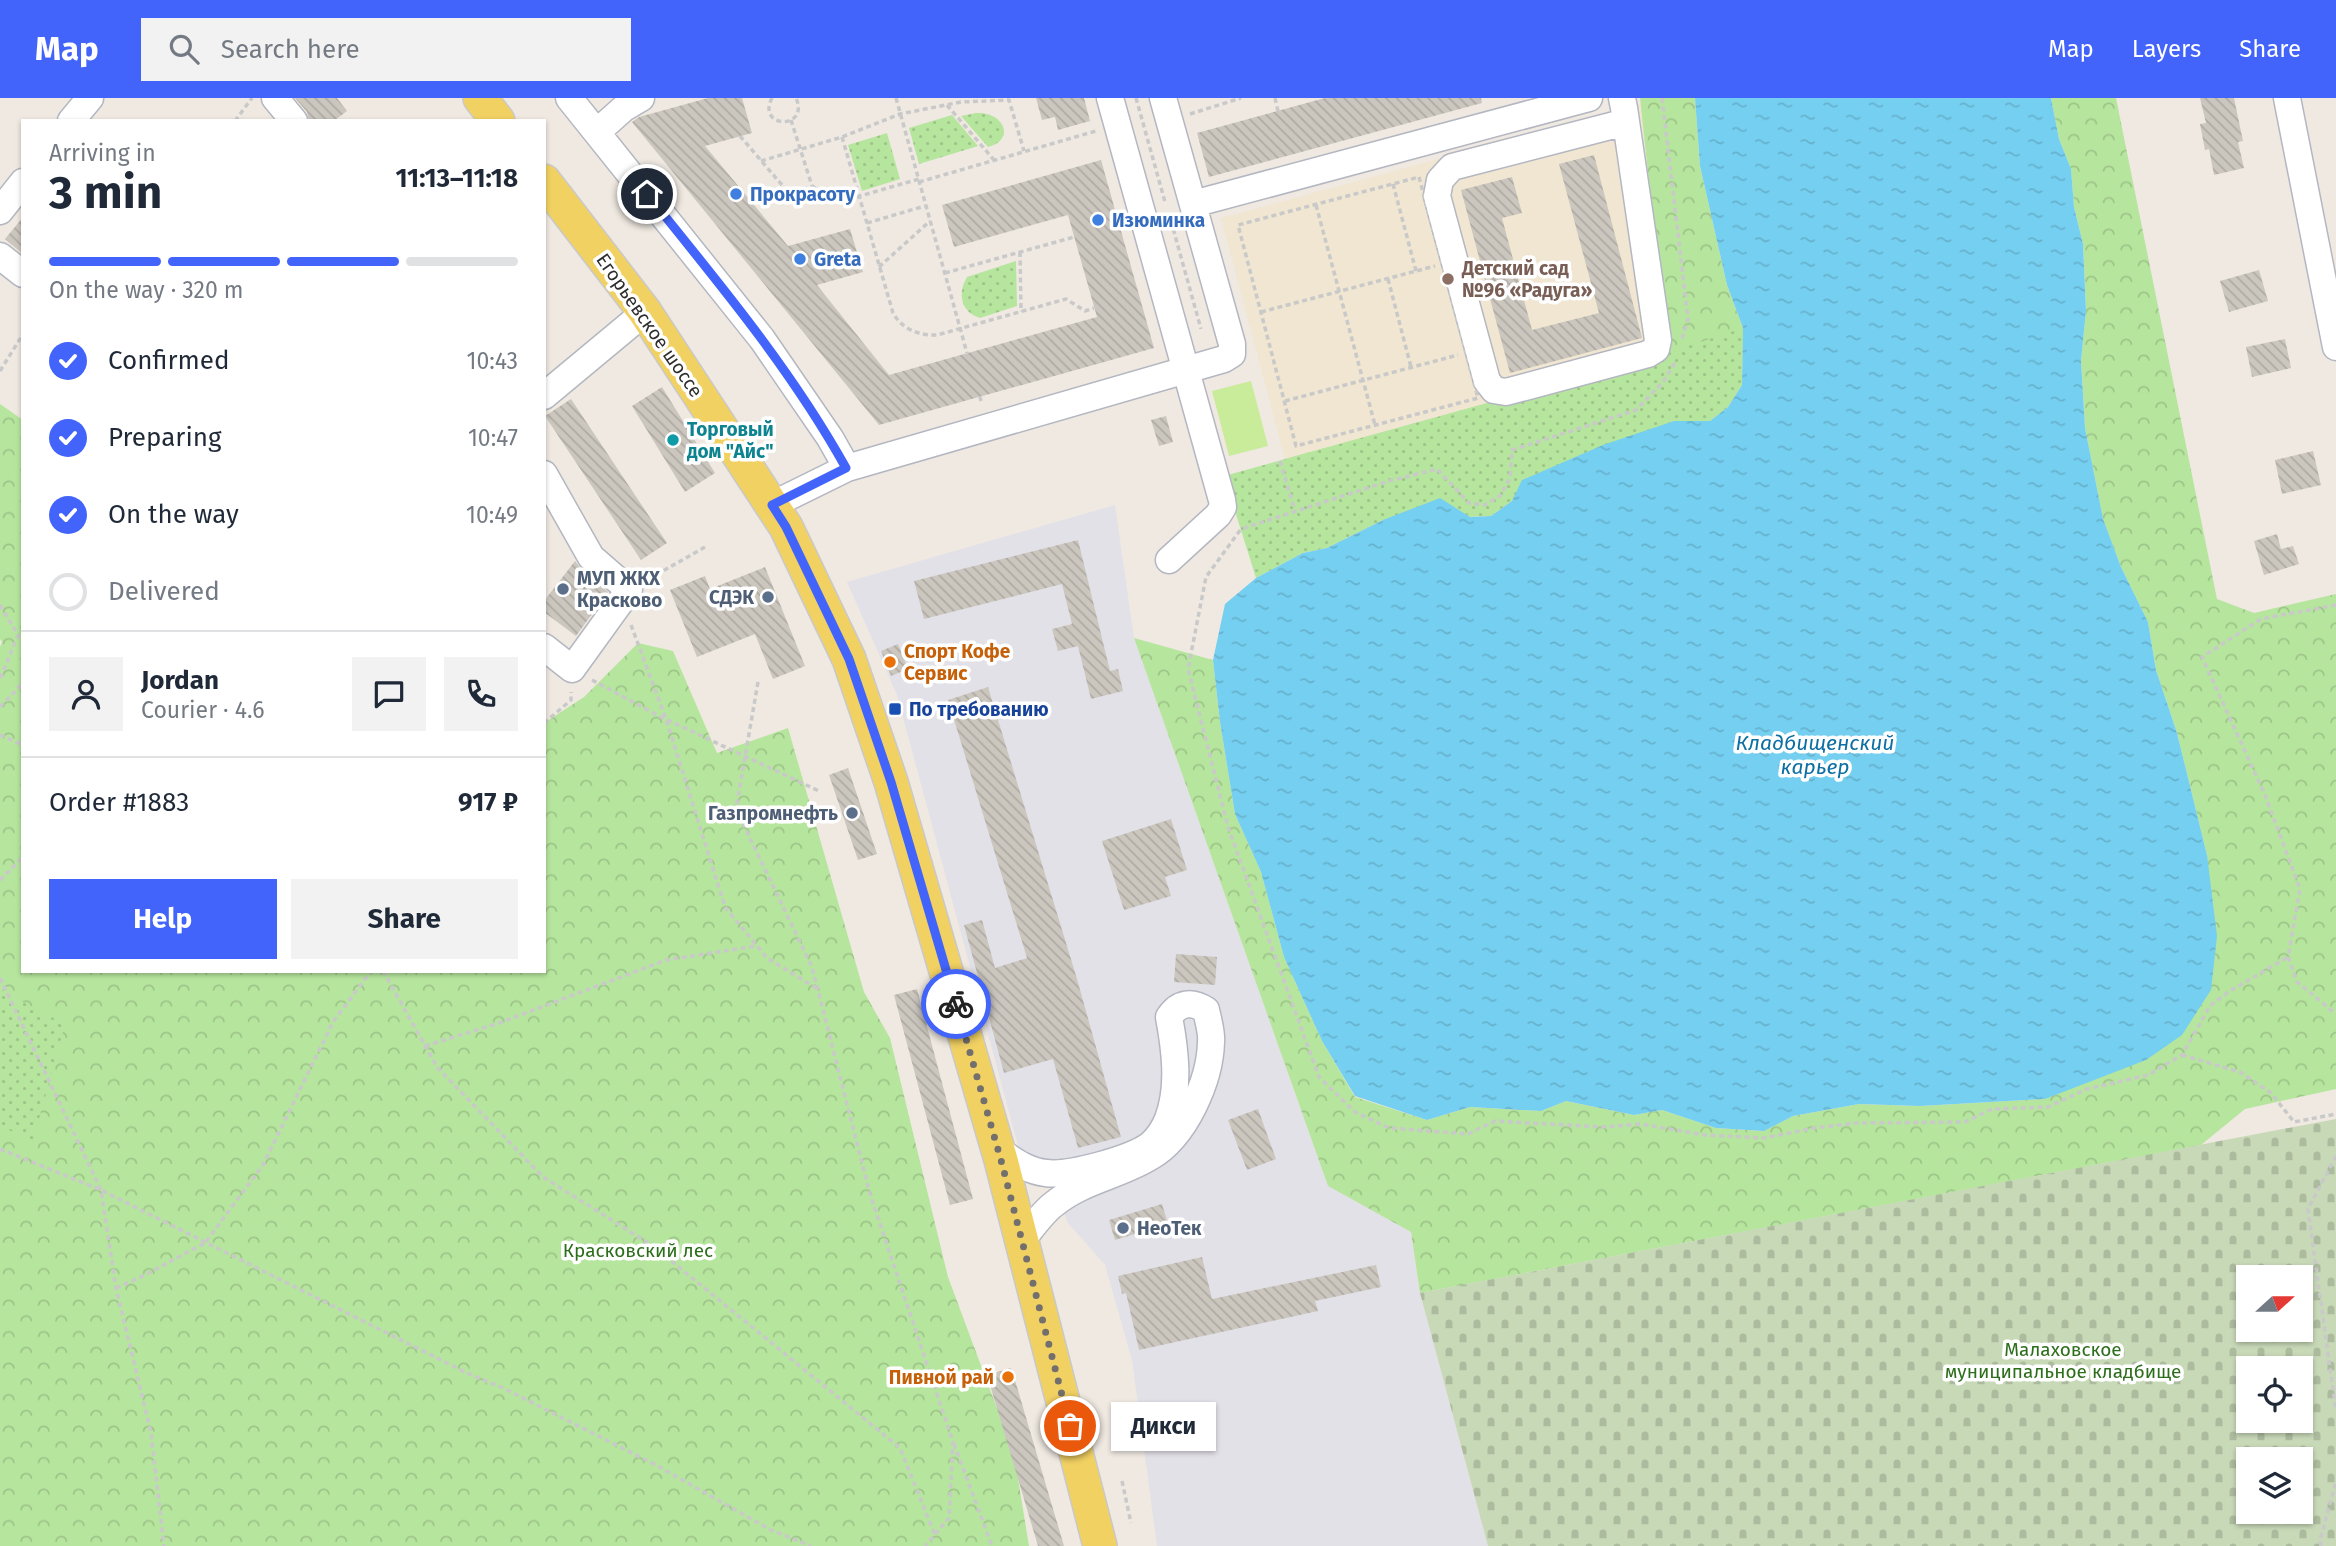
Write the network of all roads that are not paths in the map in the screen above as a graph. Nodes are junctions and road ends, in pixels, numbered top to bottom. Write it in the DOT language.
graph roads {
  1 [pos="90,98"];
  2 [pos="275,98"];
  3 [pos="480,98"];
  4 [pos="569,98"];
  5 [pos="641,98"];
  6 [pos="1110,98"];
  7 [pos="1163,98"];
  8 [pos="1590,98"];
  9 [pos="2287,98"];
  10 [pos="1624,110"];
  11 [pos="73,119"];
  12 [pos="292,119"];
  13 [pos="496,119"];
  14 [pos="1509,119"];
  15 [pos="597,132"];
  16 [pos="1518,150"];
  17 [pos="546,184"];
  18 [pos="21,185"];
  19 [pos="0,211"];
  20 [pos="1172,211"];
  21 [pos="0,256"];
  22 [pos="21,272"];
  23 [pos="645,312"];
  24 [pos="2336,347"];
  25 [pos="1186,370"];
  26 [pos="546,394"];
  27 [pos="846,468"];
  28 [pos="546,477"];
  29 [pos="772,505"];
  30 [pos="1169,560"];
  31 [pos="546,649"];
  32 [pos="998,1150"];
  33 [pos="1022,1240"];
  34 [pos="1100,1546"];
  1 -- 11 [label="street"];
  2 -- 12 [label="street"];
  3 -- 13 [label="main road"];
  4 -- 15 [label="street"];
  5 -- 15 [label="street"];
  6 -- 25 [label="street"];
  7 -- 20 [label="street"];
  8 -- 14 [label="street"];
  9 -- 24 [label="street"];
  10 -- 16 [label="street"];
  10 -- 16 [label="street"];
  14 -- 16 [label="street"];
  14 -- 20 [label="street"];
  15 -- 27 [label="street"];
  17 -- 23 [label="main road, Егорьевское шоссе"];
  18 -- 19 [label="street"];
  20 -- 25 [label="street"];
  21 -- 22 [label="street"];
  23 -- 26 [label="street"];
  23 -- 29 [label="main road, Егорьевское шоссе"];
  25 -- 27 [label="street"];
  25 -- 30 [label="street"];
  27 -- 29 [label="street"];
  28 -- 31 [label="street"];
  29 -- 32 [label="main road, Егорьевское шоссе"];
  32 -- 33 [label="main road, Егорьевское шоссе"];
  32 -- 33 [label="street"];
  33 -- 34 [label="main road, Егорьевское шоссе"];
}
